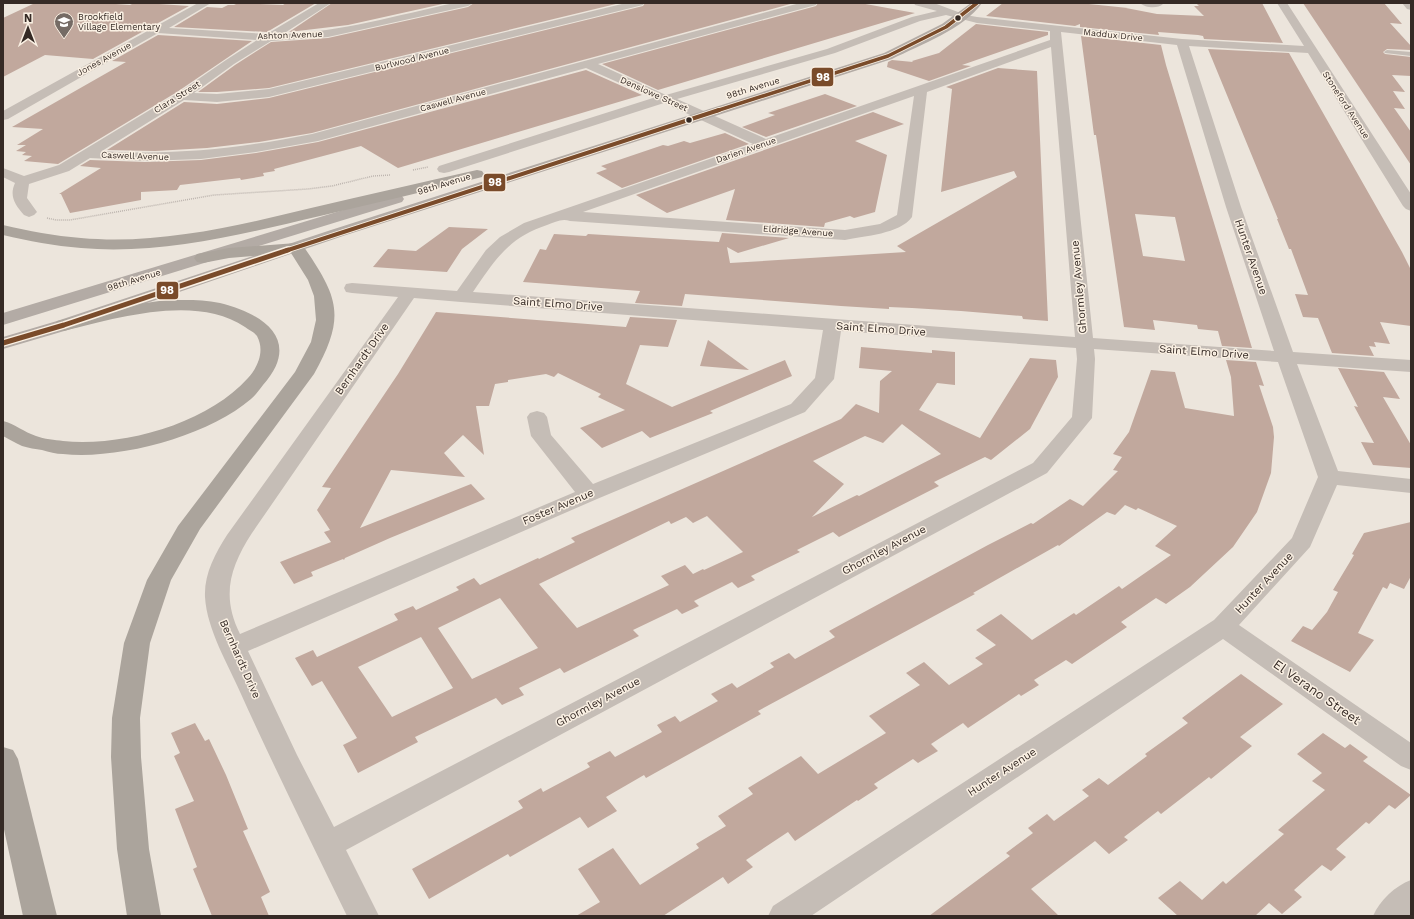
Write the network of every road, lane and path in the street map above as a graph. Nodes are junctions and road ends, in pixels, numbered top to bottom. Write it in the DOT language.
graph roads {
  1 [pos="206,3"];
  2 [pos="326,3"];
  3 [pos="438,3"];
  4 [pos="468,3"];
  5 [pos="639,3"];
  6 [pos="812,3"];
  7 [pos="919,3"];
  8 [pos="959,3"];
  9 [pos="977,3"];
  10 [pos="1145,3"];
  11 [pos="1282,3"];
  12 [pos="1407,3"];
  13 [pos="1158,4"];
  14 [pos="1411,7"];
  15 [pos="948,11"];
  16 [pos="424,13"];
  17 [pos="961,17"];
  18 [pos="156,30"];
  19 [pos="1056,35"];
  20 [pos="272,38"];
  21 [pos="1182,42"];
  22 [pos="1311,50"];
  23 [pos="1387,52"];
  24 [pos="1411,54"];
  25 [pos="588,64"];
  26 [pos="921,90"];
  27 [pos="182,96"];
  28 [pos="665,99"];
  29 [pos="687,108"];
  30 [pos="3,116"];
  31 [pos="705,116"];
  32 [pos="763,143"];
  33 [pos="87,154"];
  34 [pos="444,169"];
  35 [pos="412,170"];
  36 [pos="3,172"];
  37 [pos="477,174"];
  38 [pos="392,175"];
  39 [pos="23,181"];
  40 [pos="1411,206"];
  41 [pos="29,212"];
  42 [pos="561,216"];
  43 [pos="3,230"];
  44 [pos="296,248"];
  45 [pos="203,258"];
  46 [pos="352,288"];
  47 [pos="409,293"];
  48 [pos="461,297"];
  49 [pos="3,319"];
  50 [pos="64,324"];
  51 [pos="833,325"];
  52 [pos="1084,342"];
  53 [pos="3,343"];
  54 [pos="1286,358"];
  55 [pos="1411,366"];
  56 [pos="537,417"];
  57 [pos="3,427"];
  58 [pos="1329,477"];
  59 [pos="1411,486"];
  60 [pos="589,494"];
  61 [pos="1223,626"];
  62 [pos="234,647"];
  63 [pos="1411,758"];
  64 [pos="3,759"];
  65 [pos="327,845"];
  66 [pos="1411,894"];
  67 [pos="40,916"];
  68 [pos="144,916"];
  69 [pos="363,916"];
  70 [pos="784,916"];
  71 [pos="1389,916"];
  1 -- 18 [label="street, Jones Avenue"];
  2 -- 20 [label="street, Clara Street"];
  3 -- 16 [label="street"];
  4 -- 16 [label="street, Ashton Avenue"];
  5 -- 27 [label="street, Burlwood Avenue"];
  6 -- 25 [label="street, Caswell Avenue"];
  7 -- 15 [label="street, Maddux Drive"];
  8 -- 15 [label="main road, 98th Avenue"];
  9 -- 17 [label="main road, 98th Avenue"];
  10 -- 13 [label="street"];
  11 -- 22 [label="street, Stoneford Avenue"];
  12 -- 14 [label="street"];
  15 -- 17 [label="street, Maddux Drive"];
  15 -- 28 [label="street, 98th Avenue"];
  15 -- 29 [label="main road, 98th Avenue"];
  16 -- 20 [label="street, Ashton Avenue"];
  17 -- 19 [label="street, Maddux Drive"];
  17 -- 31 [label="main road, 98th Avenue"];
  18 -- 20 [label="street, Ashton Avenue"];
  18 -- 30 [label="street, Jones Avenue"];
  19 -- 21 [label="street, Maddux Drive"];
  19 -- 26 [label="street, Darien Avenue"];
  19 -- 52 [label="street, Ghormley Avenue"];
  20 -- 27 [label="street, Clara Street"];
  21 -- 22 [label="street, Maddux Drive"];
  21 -- 54 [label="street, Hunter Avenue"];
  22 -- 40 [label="street, Stoneford Avenue"];
  23 -- 24 [label="lane"];
  25 -- 28 [label="street, Denslowe Street"];
  25 -- 33 [label="street, Caswell Avenue"];
  26 -- 32 [label="street, Darien Avenue"];
  26 -- 42 [label="street, Eldridge Avenue"];
  27 -- 33 [label="street, Clara Street"];
  28 -- 29 [label="street, Denslowe Street"];
  28 -- 34 [label="street, 98th Avenue"];
  29 -- 31 [label="street, Denslowe Street"];
  29 -- 37 [label="main road, 98th Avenue"];
  31 -- 32 [label="street, Denslowe Street"];
  31 -- 44 [label="main road, 98th Avenue"];
  32 -- 42 [label="street, Darien Avenue"];
  33 -- 39 [label="street, Clara Street"];
  34 -- 35 [label="path"];
  36 -- 39 [label="street"];
  37 -- 43 [label="highway"];
  37 -- 45 [label="main road, 98th Avenue"];
  38 -- 41 [label="path"];
  39 -- 41 [label="street"];
  42 -- 48 [label="street, Darien Avenue"];
  44 -- 45 [label="highway"];
  44 -- 50 [label="main road, 98th Avenue"];
  44 -- 68 [label="highway"];
  45 -- 49 [label="main road, 98th Avenue"];
  46 -- 47 [label="street, Saint Elmo Drive"];
  47 -- 48 [label="street, Saint Elmo Drive"];
  47 -- 62 [label="street, Bernhardt Drive"];
  48 -- 51 [label="street, Saint Elmo Drive"];
  50 -- 53 [label="main road, 98th Avenue"];
  50 -- 57 [label="highway"];
  51 -- 52 [label="street, Saint Elmo Drive"];
  51 -- 60 [label="street, Foster Avenue"];
  52 -- 54 [label="street, Saint Elmo Drive"];
  52 -- 65 [label="street, Ghormley Avenue"];
  54 -- 55 [label="street, Saint Elmo Drive"];
  54 -- 58 [label="street, Hunter Avenue"];
  56 -- 60 [label="street"];
  58 -- 59 [label="street"];
  58 -- 61 [label="street, Hunter Avenue"];
  60 -- 62 [label="street, Foster Avenue"];
  61 -- 63 [label="street, El Verano Street"];
  61 -- 70 [label="street, Hunter Avenue"];
  62 -- 65 [label="street, Bernhardt Drive"];
  64 -- 67 [label="highway"];
  65 -- 69 [label="street, Bernhardt Drive"];
  66 -- 71 [label="street"];
}
